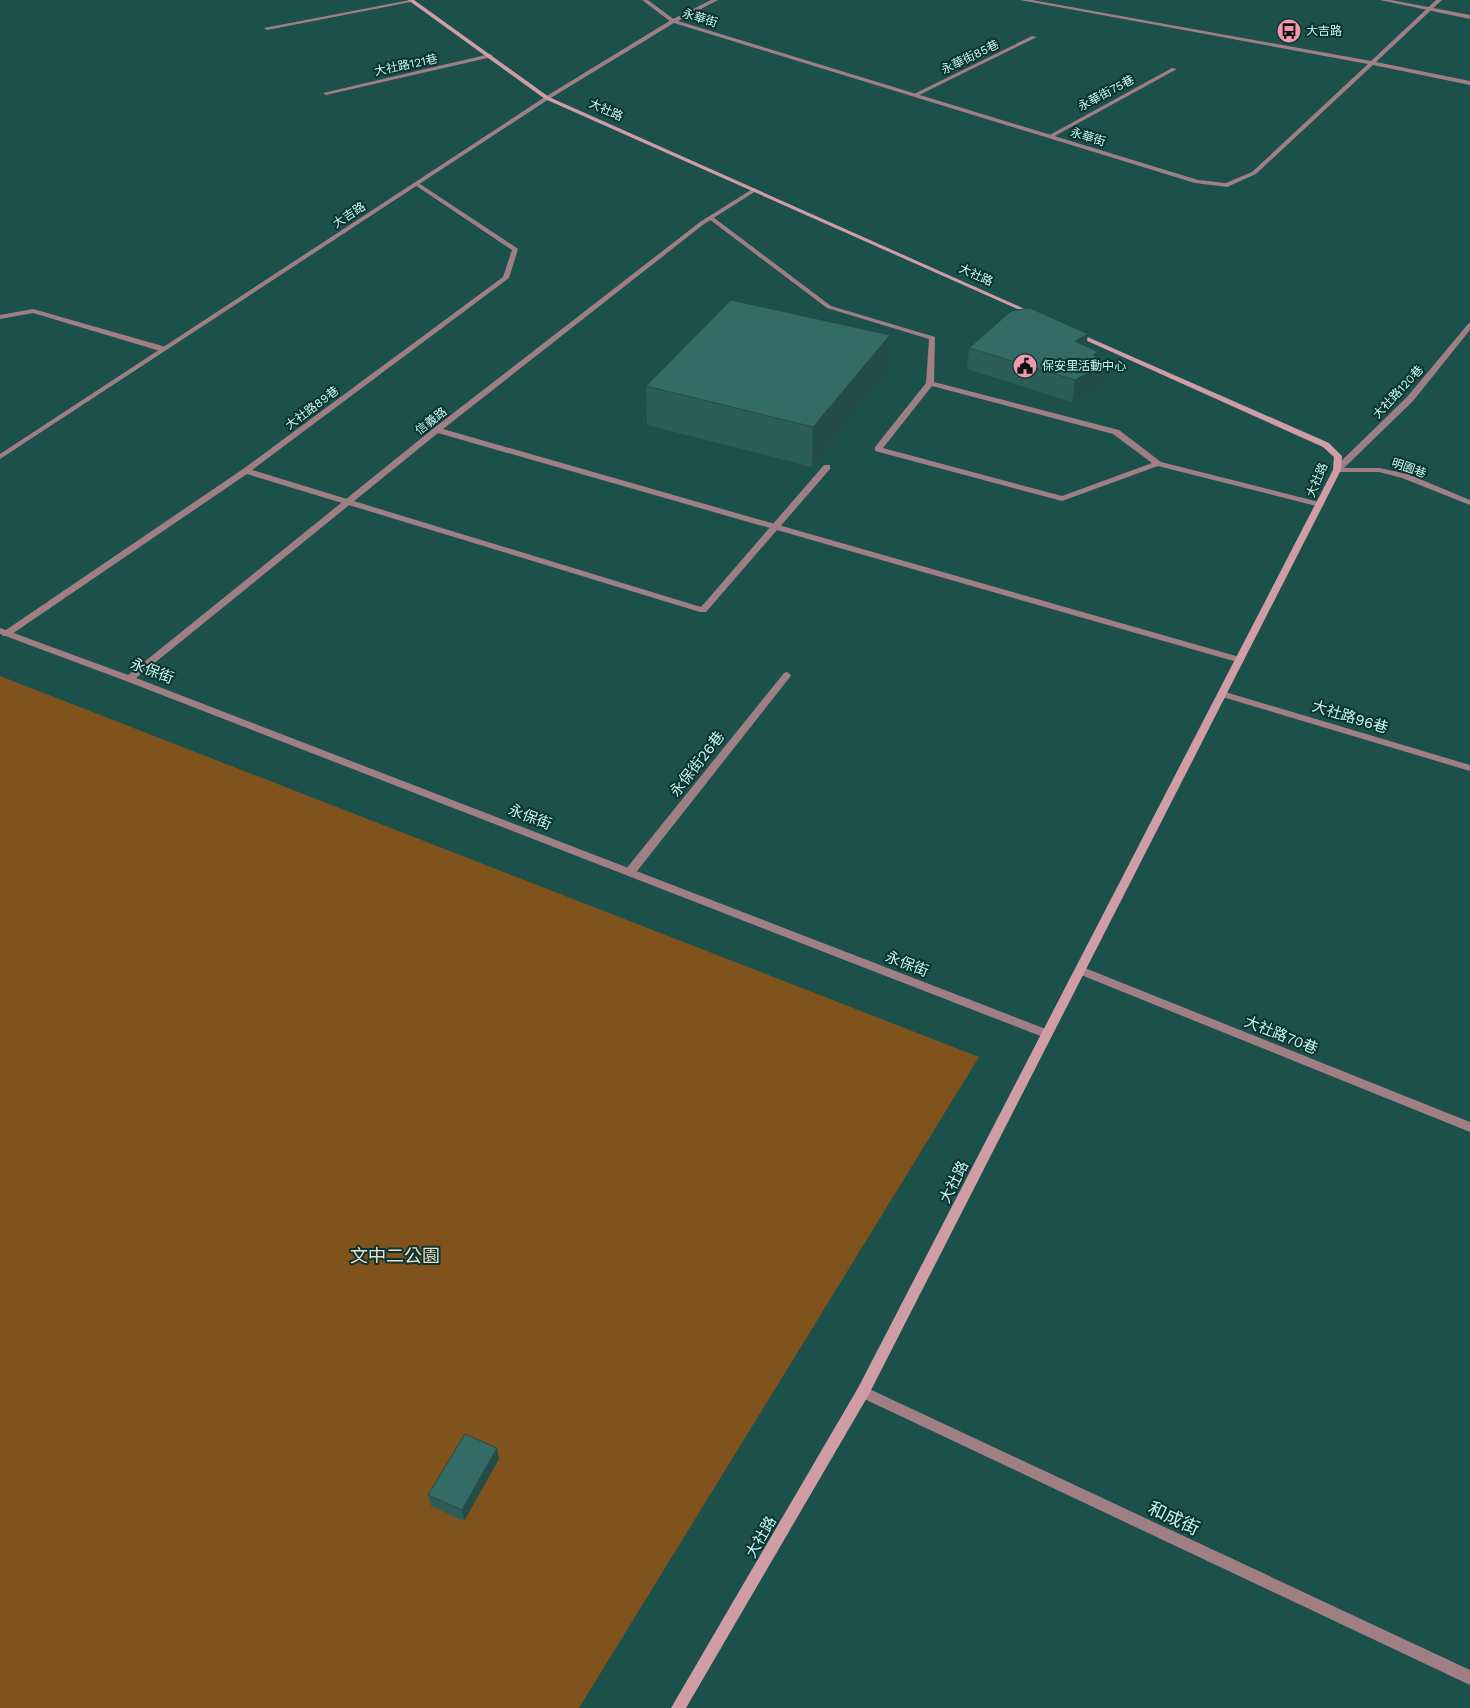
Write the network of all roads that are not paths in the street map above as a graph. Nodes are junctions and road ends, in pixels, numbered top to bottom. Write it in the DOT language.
graph roads {
  1 [pos="645,0"];
  2 [pos="715,0"];
  3 [pos="1024,0"];
  4 [pos="1383,0"];
  5 [pos="1439,0"];
  6 [pos="412,1"];
  7 [pos="1429,10"];
  8 [pos="1470,17"];
  9 [pos="673,21"];
  10 [pos="267,28"];
  11 [pos="1034,36"];
  12 [pos="490,56"];
  13 [pos="1373,63"];
  14 [pos="1174,69"];
  15 [pos="1470,83"];
  16 [pos="326,93"];
  17 [pos="915,96"];
  18 [pos="548,98"];
  19 [pos="1049,137"];
  20 [pos="417,184"];
  21 [pos="754,190"];
  22 [pos="711,218"];
  23 [pos="0,317"];
  24 [pos="1044,319"];
  25 [pos="1470,324"];
  26 [pos="1062,328"];
  27 [pos="163,349"];
  28 [pos="930,383"];
  29 [pos="437,430"];
  30 [pos="0,457"];
  31 [pos="1158,464"];
  32 [pos="827,467"];
  33 [pos="1337,470"];
  34 [pos="246,471"];
  35 [pos="348,502"];
  36 [pos="1470,503"];
  37 [pos="1320,505"];
  38 [pos="776,526"];
  39 [pos="3,632"];
  40 [pos="1240,660"];
  41 [pos="787,675"];
  42 [pos="129,679"];
  43 [pos="1222,694"];
  44 [pos="1470,768"];
  45 [pos="630,872"];
  46 [pos="1080,970"];
  47 [pos="1047,1034"];
  48 [pos="1470,1127"];
  49 [pos="863,1392"];
  50 [pos="1470,1678"];
  51 [pos="678,1708"];
  1 -- 9 [label="street, 永華街"];
  2 -- 9 [label="street, 大吉路"];
  3 -- 13 [label="street"];
  4 -- 7 [label="street"];
  5 -- 7 [label="street, 永華街"];
  6 -- 10 [label="street"];
  6 -- 12 [label="street, 大社路"];
  7 -- 8 [label="street"];
  7 -- 13 [label="street, 永華街"];
  9 -- 17 [label="street, 永華街"];
  9 -- 18 [label="street, 大吉路"];
  11 -- 17 [label="street, 永華街85巷"];
  12 -- 16 [label="street, 大社路121巷"];
  12 -- 18 [label="street, 大社路"];
  13 -- 15 [label="street"];
  13 -- 19 [label="street, 永華街"];
  14 -- 19 [label="street, 永華街75巷"];
  17 -- 19 [label="street, 永華街"];
  18 -- 20 [label="street, 大吉路"];
  18 -- 21 [label="street, 大社路"];
  20 -- 27 [label="street, 大吉路"];
  20 -- 34 [label="street, 大社路89巷"];
  21 -- 22 [label="street, 信義路"];
  21 -- 24 [label="street, 大社路"];
  22 -- 28 [label="street"];
  22 -- 29 [label="street, 信義路"];
  23 -- 27 [label="street"];
  25 -- 33 [label="street, 大社路120巷"];
  26 -- 33 [label="street, 大社路"];
  27 -- 30 [label="street, 大吉路"];
  28 -- 31 [label="street"];
  28 -- 31 [label="street"];
  29 -- 35 [label="street, 信義路"];
  29 -- 38 [label="street"];
  31 -- 37 [label="street"];
  32 -- 38 [label="street"];
  33 -- 36 [label="street, 明園巷"];
  33 -- 37 [label="street, 大社路"];
  34 -- 35 [label="street"];
  34 -- 39 [label="street, 大社路89巷"];
  35 -- 38 [label="street"];
  35 -- 42 [label="street, 信義路"];
  37 -- 40 [label="street, 大社路"];
  38 -- 40 [label="street"];
  39 -- 42 [label="street, 永保街"];
  40 -- 43 [label="street, 大社路"];
  41 -- 45 [label="street, 永保街26巷"];
  42 -- 45 [label="street, 永保街"];
  43 -- 44 [label="street, 大社路96巷"];
  43 -- 46 [label="street, 大社路"];
  45 -- 47 [label="street, 永保街"];
  46 -- 47 [label="street, 大社路"];
  46 -- 48 [label="street, 大社路70巷"];
  47 -- 49 [label="street, 大社路"];
  49 -- 50 [label="street, 和成街"];
  49 -- 51 [label="street, 大社路"];
}
